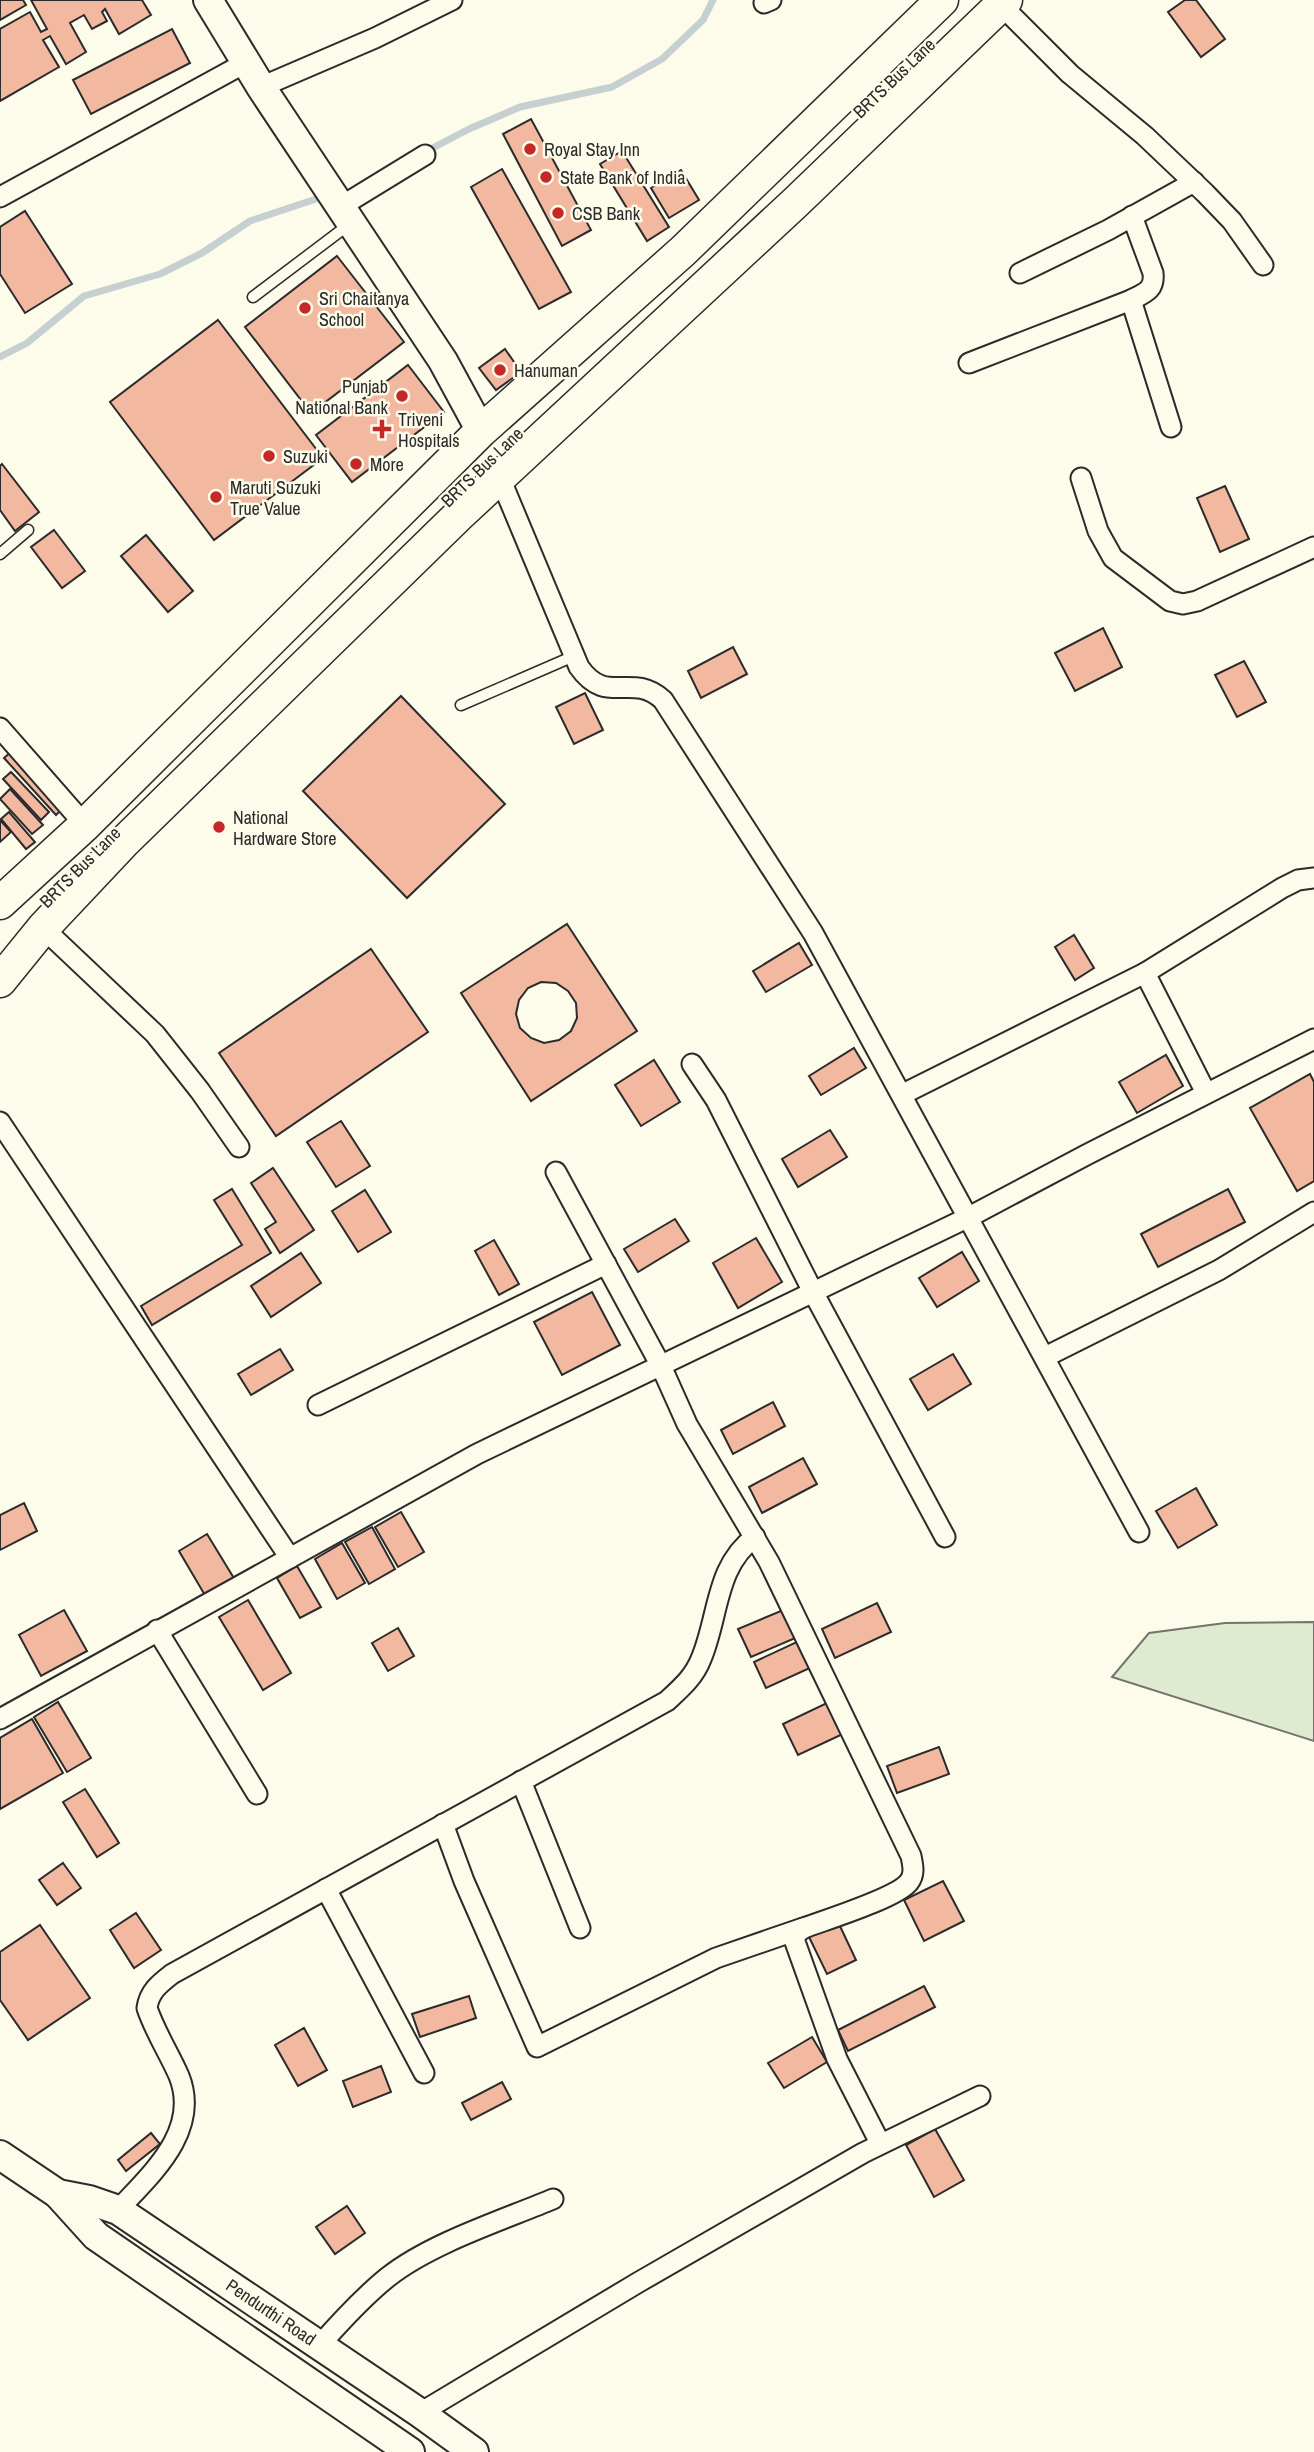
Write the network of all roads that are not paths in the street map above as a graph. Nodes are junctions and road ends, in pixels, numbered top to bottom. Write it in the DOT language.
graph roads {
  1 [pos="208,0"];
  2 [pos="452,0"];
  3 [pos="942,0"];
  4 [pos="995,2"];
  5 [pos="245,63"];
  6 [pos="261,87"];
  7 [pos="425,155"];
  8 [pos="1194,182"];
  9 [pos="0,197"];
  10 [pos="338,204"];
  11 [pos="1132,216"];
  12 [pos="1262,265"];
  13 [pos="1020,273"];
  14 [pos="253,298"];
  15 [pos="1130,300"];
  16 [pos="969,363"];
  17 [pos="1171,427"];
  18 [pos="491,455"];
  19 [pos="1081,478"];
  20 [pos="28,530"];
  21 [pos="1314,547"];
  22 [pos="0,554"];
  23 [pos="574,656"];
  24 [pos="461,705"];
  25 [pos="0,728"];
  26 [pos="85,825"];
  27 [pos="1314,878"];
  28 [pos="0,903"];
  29 [pos="43,928"];
  30 [pos="0,947"];
  31 [pos="1145,972"];
  32 [pos="0,981"];
  33 [pos="1314,1039"];
  34 [pos="692,1064"];
  35 [pos="1206,1093"];
  36 [pos="902,1094"];
  37 [pos="0,1122"];
  38 [pos="239,1147"];
  39 [pos="556,1172"];
  40 [pos="1314,1212"];
  41 [pos="969,1217"];
  42 [pos="606,1264"];
  43 [pos="813,1293"];
  44 [pos="1045,1357"];
  45 [pos="662,1366"];
  46 [pos="318,1405"];
  47 [pos="1139,1532"];
  48 [pos="755,1537"];
  49 [pos="945,1537"];
  50 [pos="290,1559"];
  51 [pos="158,1630"];
  52 [pos="0,1719"];
  53 [pos="521,1781"];
  54 [pos="257,1794"];
  55 [pos="443,1824"];
  56 [pos="327,1889"];
  57 [pos="580,1928"];
  58 [pos="804,1928"];
  59 [pos="424,2073"];
  60 [pos="980,2096"];
  61 [pos="880,2143"];
  62 [pos="0,2155"];
  63 [pos="58,2194"];
  64 [pos="554,2199"];
  65 [pos="118,2210"];
  66 [pos="320,2345"];
  67 [pos="420,2413"];
  68 [pos="410,2452"];
  69 [pos="474,2452"];
  1 -- 5 [label="main road"];
  2 -- 6 [label="street"];
  3 -- 18 [label="main road"];
  4 -- 8 [label="street"];
  4 -- 18 [label="main road, BRTS Bus Lane"];
  5 -- 6 [label="main road"];
  5 -- 9 [label="street"];
  6 -- 10 [label="main road"];
  7 -- 10 [label="street"];
  8 -- 11 [label="street"];
  8 -- 12 [label="street"];
  10 -- 14 [label="lane"];
  10 -- 18 [label="main road"];
  11 -- 13 [label="street"];
  11 -- 15 [label="street"];
  15 -- 16 [label="street"];
  15 -- 17 [label="street"];
  18 -- 23 [label="street"];
  18 -- 26 [label="main road"];
  18 -- 29 [label="main road"];
  18 -- 30 [label="main road, BRTS Bus Lane"];
  19 -- 21 [label="street"];
  20 -- 22 [label="lane"];
  23 -- 24 [label="lane"];
  23 -- 36 [label="street"];
  25 -- 26 [label="street"];
  26 -- 28 [label="main road"];
  27 -- 31 [label="street"];
  29 -- 32 [label="main road"];
  29 -- 38 [label="street"];
  31 -- 35 [label="street"];
  31 -- 36 [label="street"];
  33 -- 35 [label="street"];
  34 -- 43 [label="street"];
  35 -- 41 [label="street"];
  36 -- 41 [label="street"];
  37 -- 50 [label="street"];
  39 -- 42 [label="street"];
  40 -- 44 [label="street"];
  41 -- 43 [label="street"];
  41 -- 44 [label="street"];
  42 -- 45 [label="street"];
  42 -- 46 [label="street"];
  43 -- 45 [label="street"];
  43 -- 49 [label="street"];
  44 -- 47 [label="street"];
  45 -- 48 [label="street"];
  45 -- 50 [label="street"];
  48 -- 53 [label="street"];
  48 -- 58 [label="street"];
  50 -- 51 [label="street"];
  51 -- 52 [label="street"];
  51 -- 54 [label="street"];
  53 -- 55 [label="street"];
  53 -- 57 [label="street"];
  55 -- 56 [label="street"];
  55 -- 58 [label="street"];
  56 -- 59 [label="street"];
  56 -- 65 [label="street"];
  58 -- 61 [label="street"];
  60 -- 61 [label="street"];
  61 -- 67 [label="street"];
  62 -- 63 [label="main road, Pendurthi Road"];
  63 -- 65 [label="main road, Pendurthi Road"];
  63 -- 68 [label="main road, Pendurthi Road"];
  64 -- 66 [label="street"];
  65 -- 66 [label="main road, Pendurthi Road"];
  66 -- 67 [label="main road, Pendurthi Road"];
  67 -- 69 [label="main road, Pendurthi Road"];
}
